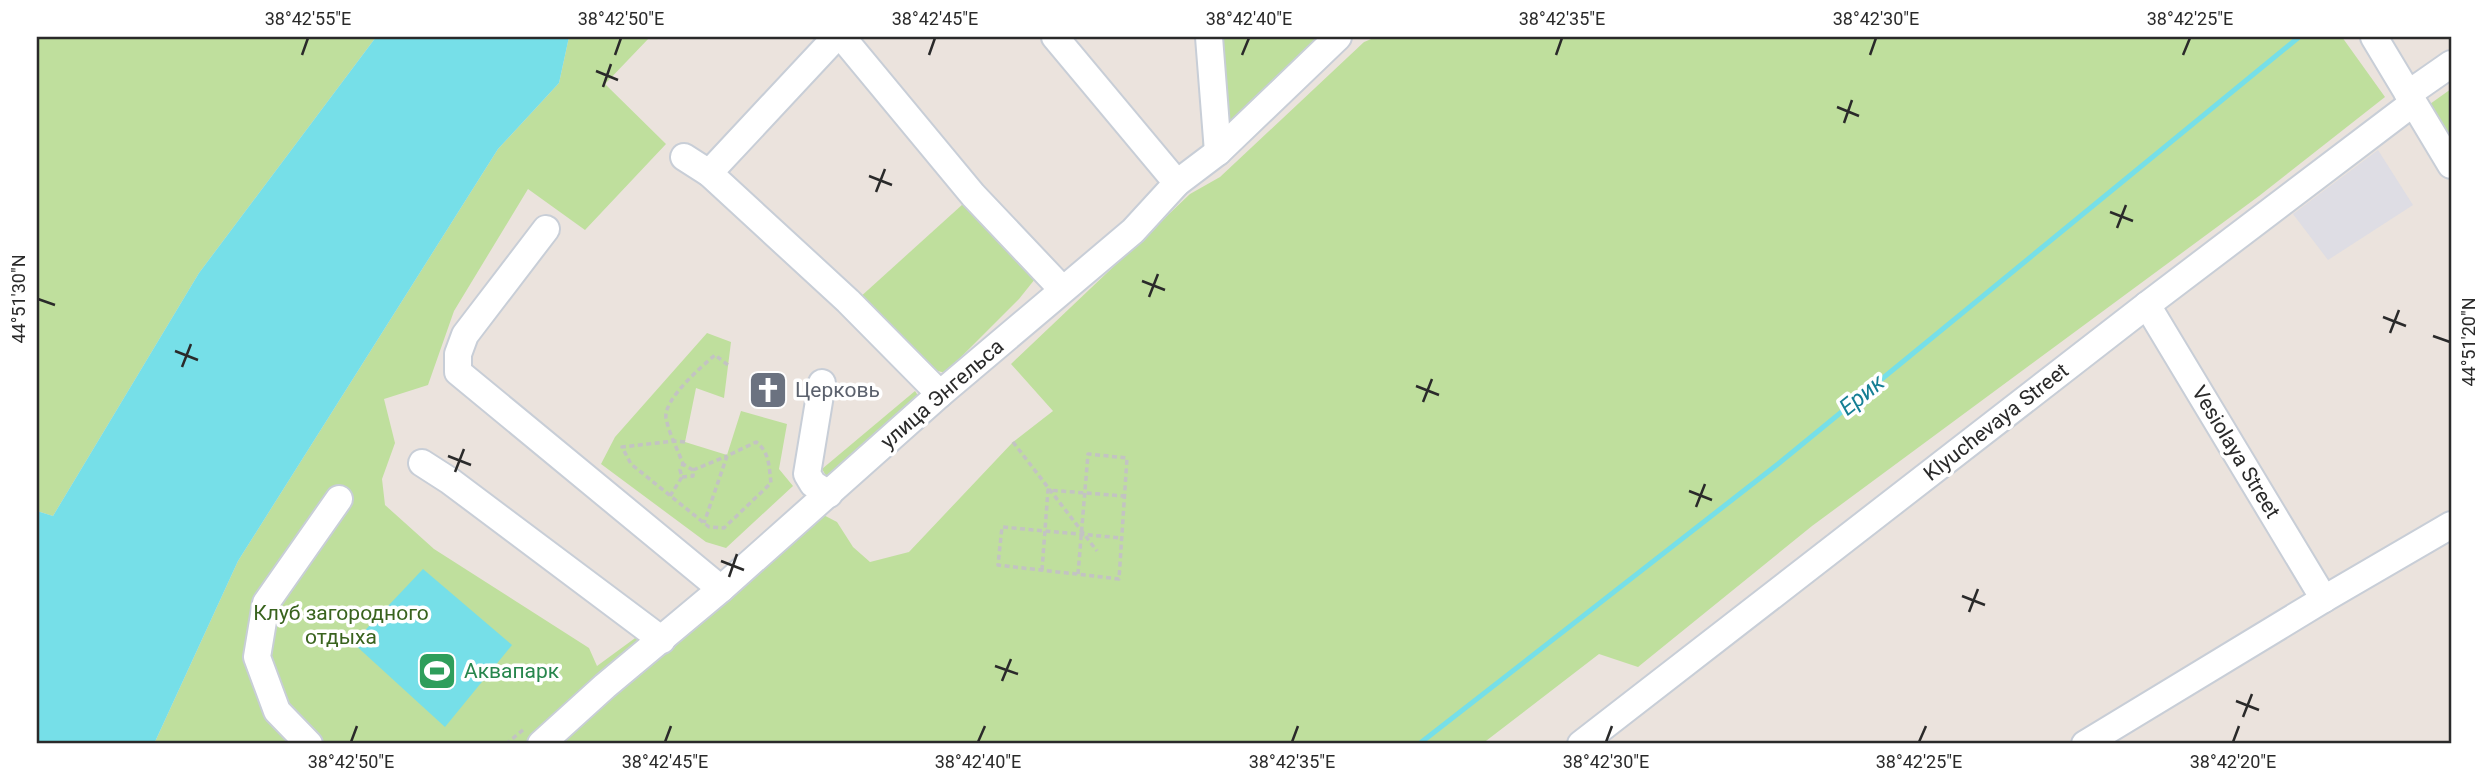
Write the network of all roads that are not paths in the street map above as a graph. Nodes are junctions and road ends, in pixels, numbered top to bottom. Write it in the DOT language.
graph roads {
  1 [pos="836,37"];
  2 [pos="842,37"];
  3 [pos="1055,37"];
  4 [pos="1209,37"];
  5 [pos="1338,37"];
  6 [pos="2374,37"];
  7 [pos="2451,64"];
  8 [pos="2411,98"];
  9 [pos="1218,152"];
  10 [pos="684,157"];
  11 [pos="2451,165"];
  12 [pos="709,173"];
  13 [pos="1177,183"];
  14 [pos="546,229"];
  15 [pos="1062,289"];
  16 [pos="2147,305"];
  17 [pos="822,383"];
  18 [pos="940,394"];
  19 [pos="422,463"];
  20 [pos="829,494"];
  21 [pos="339,499"];
  22 [pos="2451,525"];
  23 [pos="721,589"];
  24 [pos="2324,599"];
  25 [pos="662,640"];
  26 [pos="309,744"];
  27 [pos="541,744"];
  28 [pos="1581,744"];
  29 [pos="2085,744"];
  1 -- 12 [label="street"];
  2 -- 15 [label="street"];
  3 -- 13 [label="street"];
  4 -- 9 [label="street"];
  5 -- 9 [label="street, улица Энгельса"];
  6 -- 8 [label="street"];
  7 -- 8 [label="street, Klyuchevaya Street"];
  8 -- 11 [label="street"];
  8 -- 16 [label="street, Klyuchevaya Street"];
  9 -- 13 [label="street, улица Энгельса"];
  10 -- 12 [label="street"];
  12 -- 18 [label="street"];
  13 -- 15 [label="street, улица Энгельса"];
  14 -- 23 [label="street"];
  15 -- 18 [label="street, улица Энгельса"];
  16 -- 24 [label="street, Vesiolaya Street"];
  16 -- 28 [label="street, Klyuchevaya Street"];
  17 -- 20 [label="street"];
  18 -- 20 [label="street, улица Энгельса"];
  19 -- 25 [label="street"];
  20 -- 23 [label="street, улица Энгельса"];
  21 -- 26 [label="street"];
  22 -- 24 [label="street"];
  23 -- 25 [label="street, улица Энгельса"];
  24 -- 29 [label="street"];
  25 -- 27 [label="street, улица Энгельса"];
}
